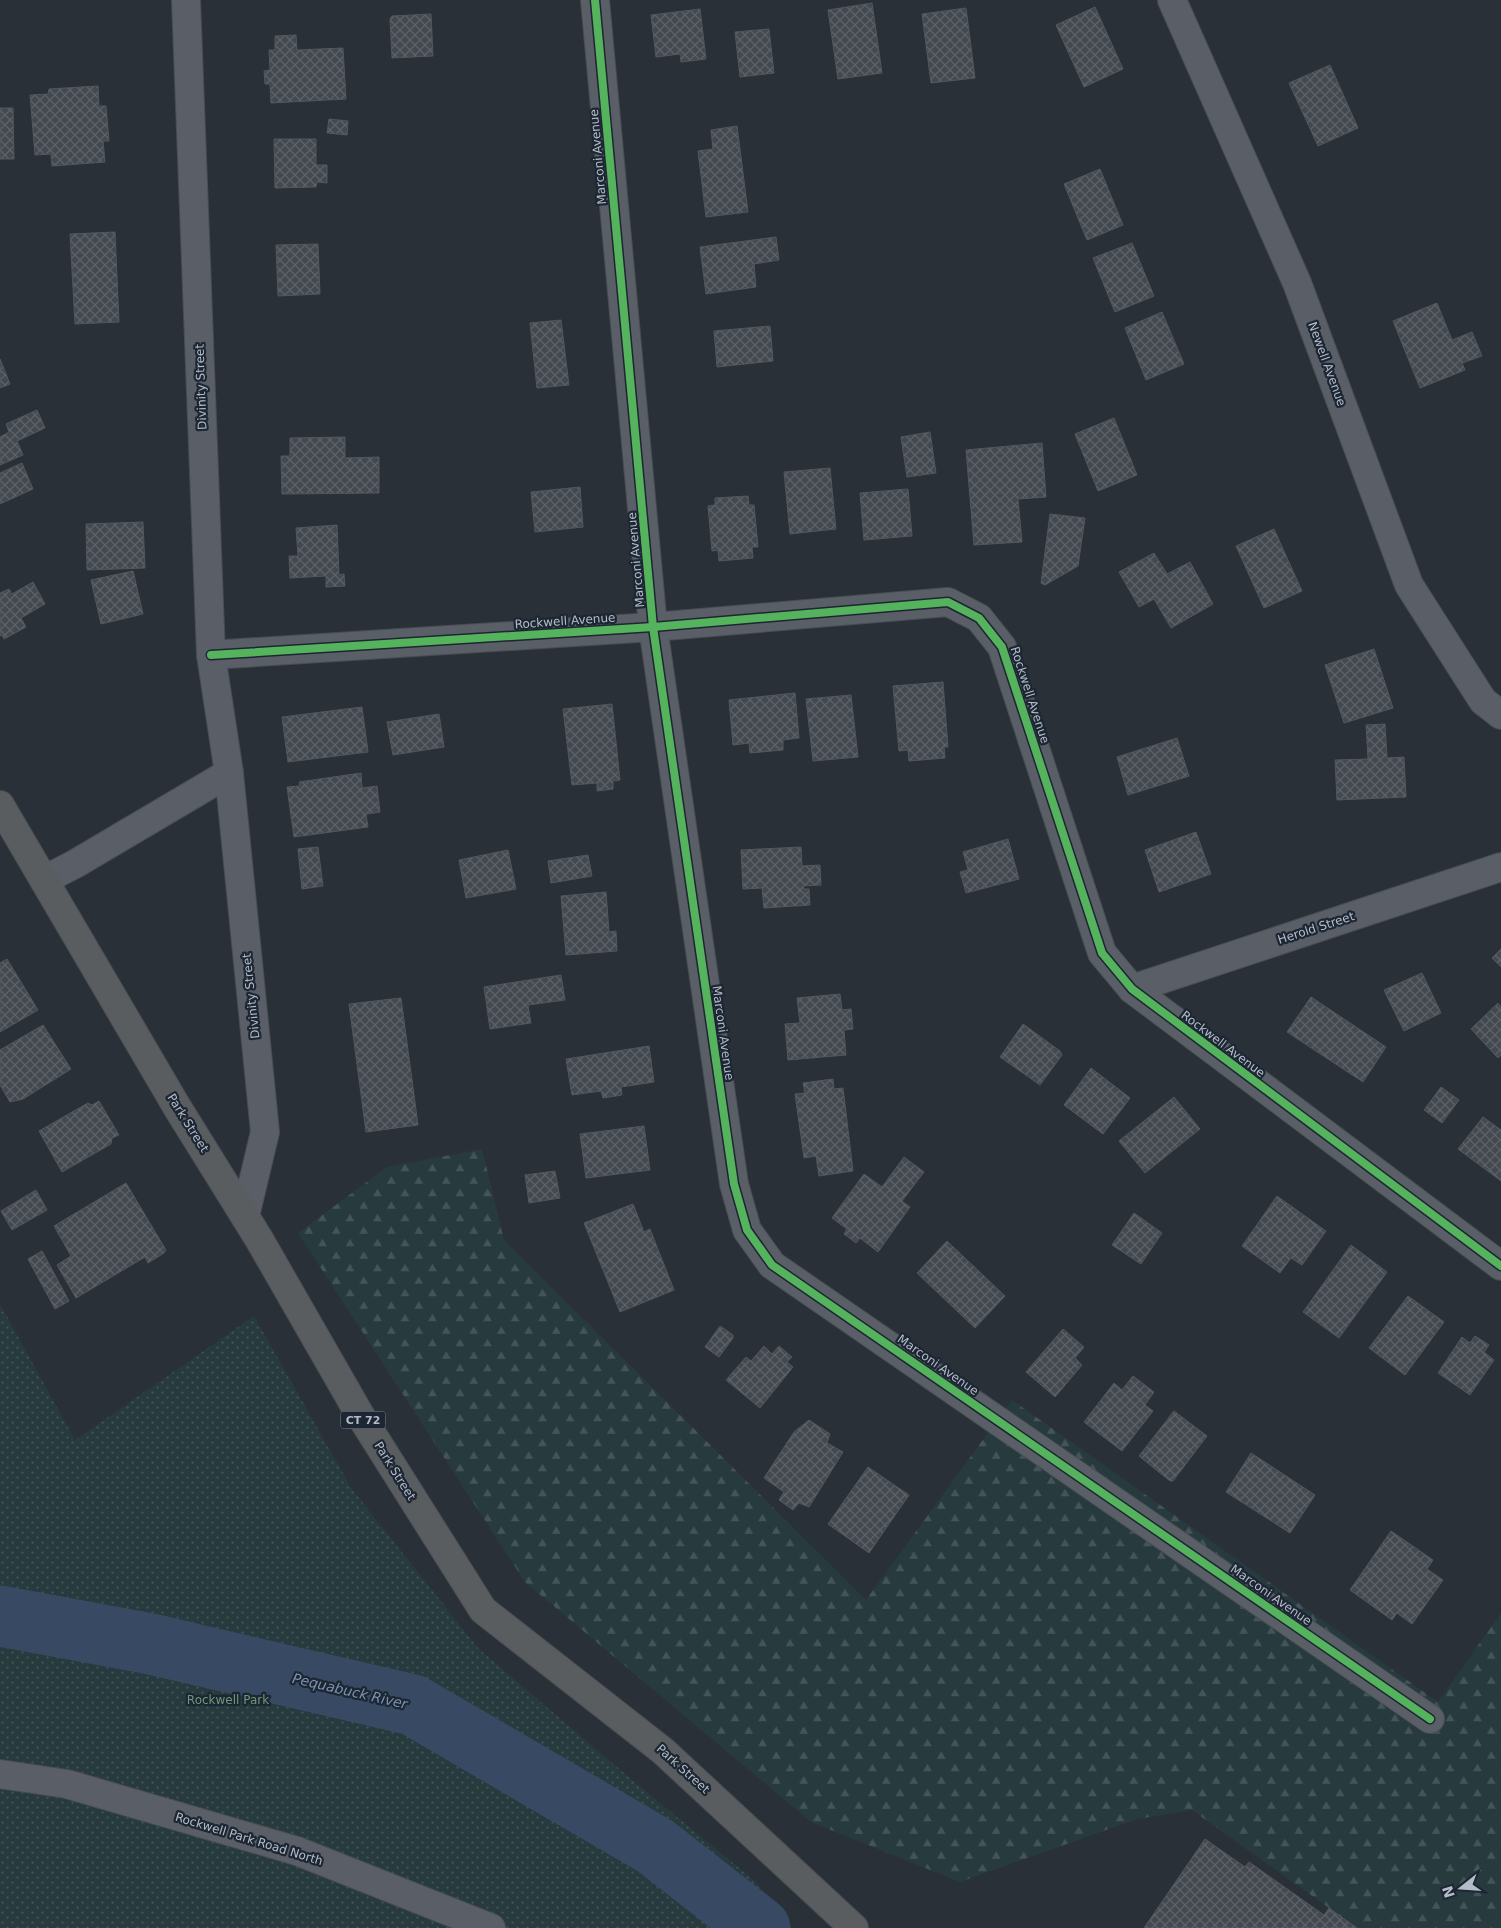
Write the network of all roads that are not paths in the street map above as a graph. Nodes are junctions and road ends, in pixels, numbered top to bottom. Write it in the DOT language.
graph roads {
  1 [pos="186,0"];
  2 [pos="595,0"];
  3 [pos="1172,0"];
  4 [pos="653,627"];
  5 [pos="211,655"];
  6 [pos="1501,716"];
  7 [pos="229,773"];
  8 [pos="0,805"];
  9 [pos="1501,867"];
  10 [pos="44,880"];
  11 [pos="1132,989"];
  12 [pos="245,1216"];
  13 [pos="1501,1266"];
  14 [pos="1430,1719"];
  15 [pos="0,1774"];
  16 [pos="491,1928"];
  17 [pos="854,1928"];
  1 -- 5 [label="street, Divinity Street"];
  2 -- 4 [label="street, Marconi Avenue"];
  3 -- 6 [label="street, Newell Avenue"];
  4 -- 5 [label="street, Rockwell Avenue"];
  4 -- 11 [label="street, Rockwell Avenue"];
  4 -- 14 [label="street, Marconi Avenue"];
  5 -- 7 [label="street, Divinity Street"];
  7 -- 10 [label="street"];
  7 -- 12 [label="street, Divinity Street"];
  8 -- 10 [label="highway, Park Street / CT 72"];
  9 -- 11 [label="street, Herold Street"];
  10 -- 12 [label="highway, Park Street / CT 72"];
  11 -- 13 [label="street, Rockwell Avenue"];
  12 -- 17 [label="highway, Park Street / CT 72"];
  15 -- 16 [label="street, Rockwell Park Road North"];
}
